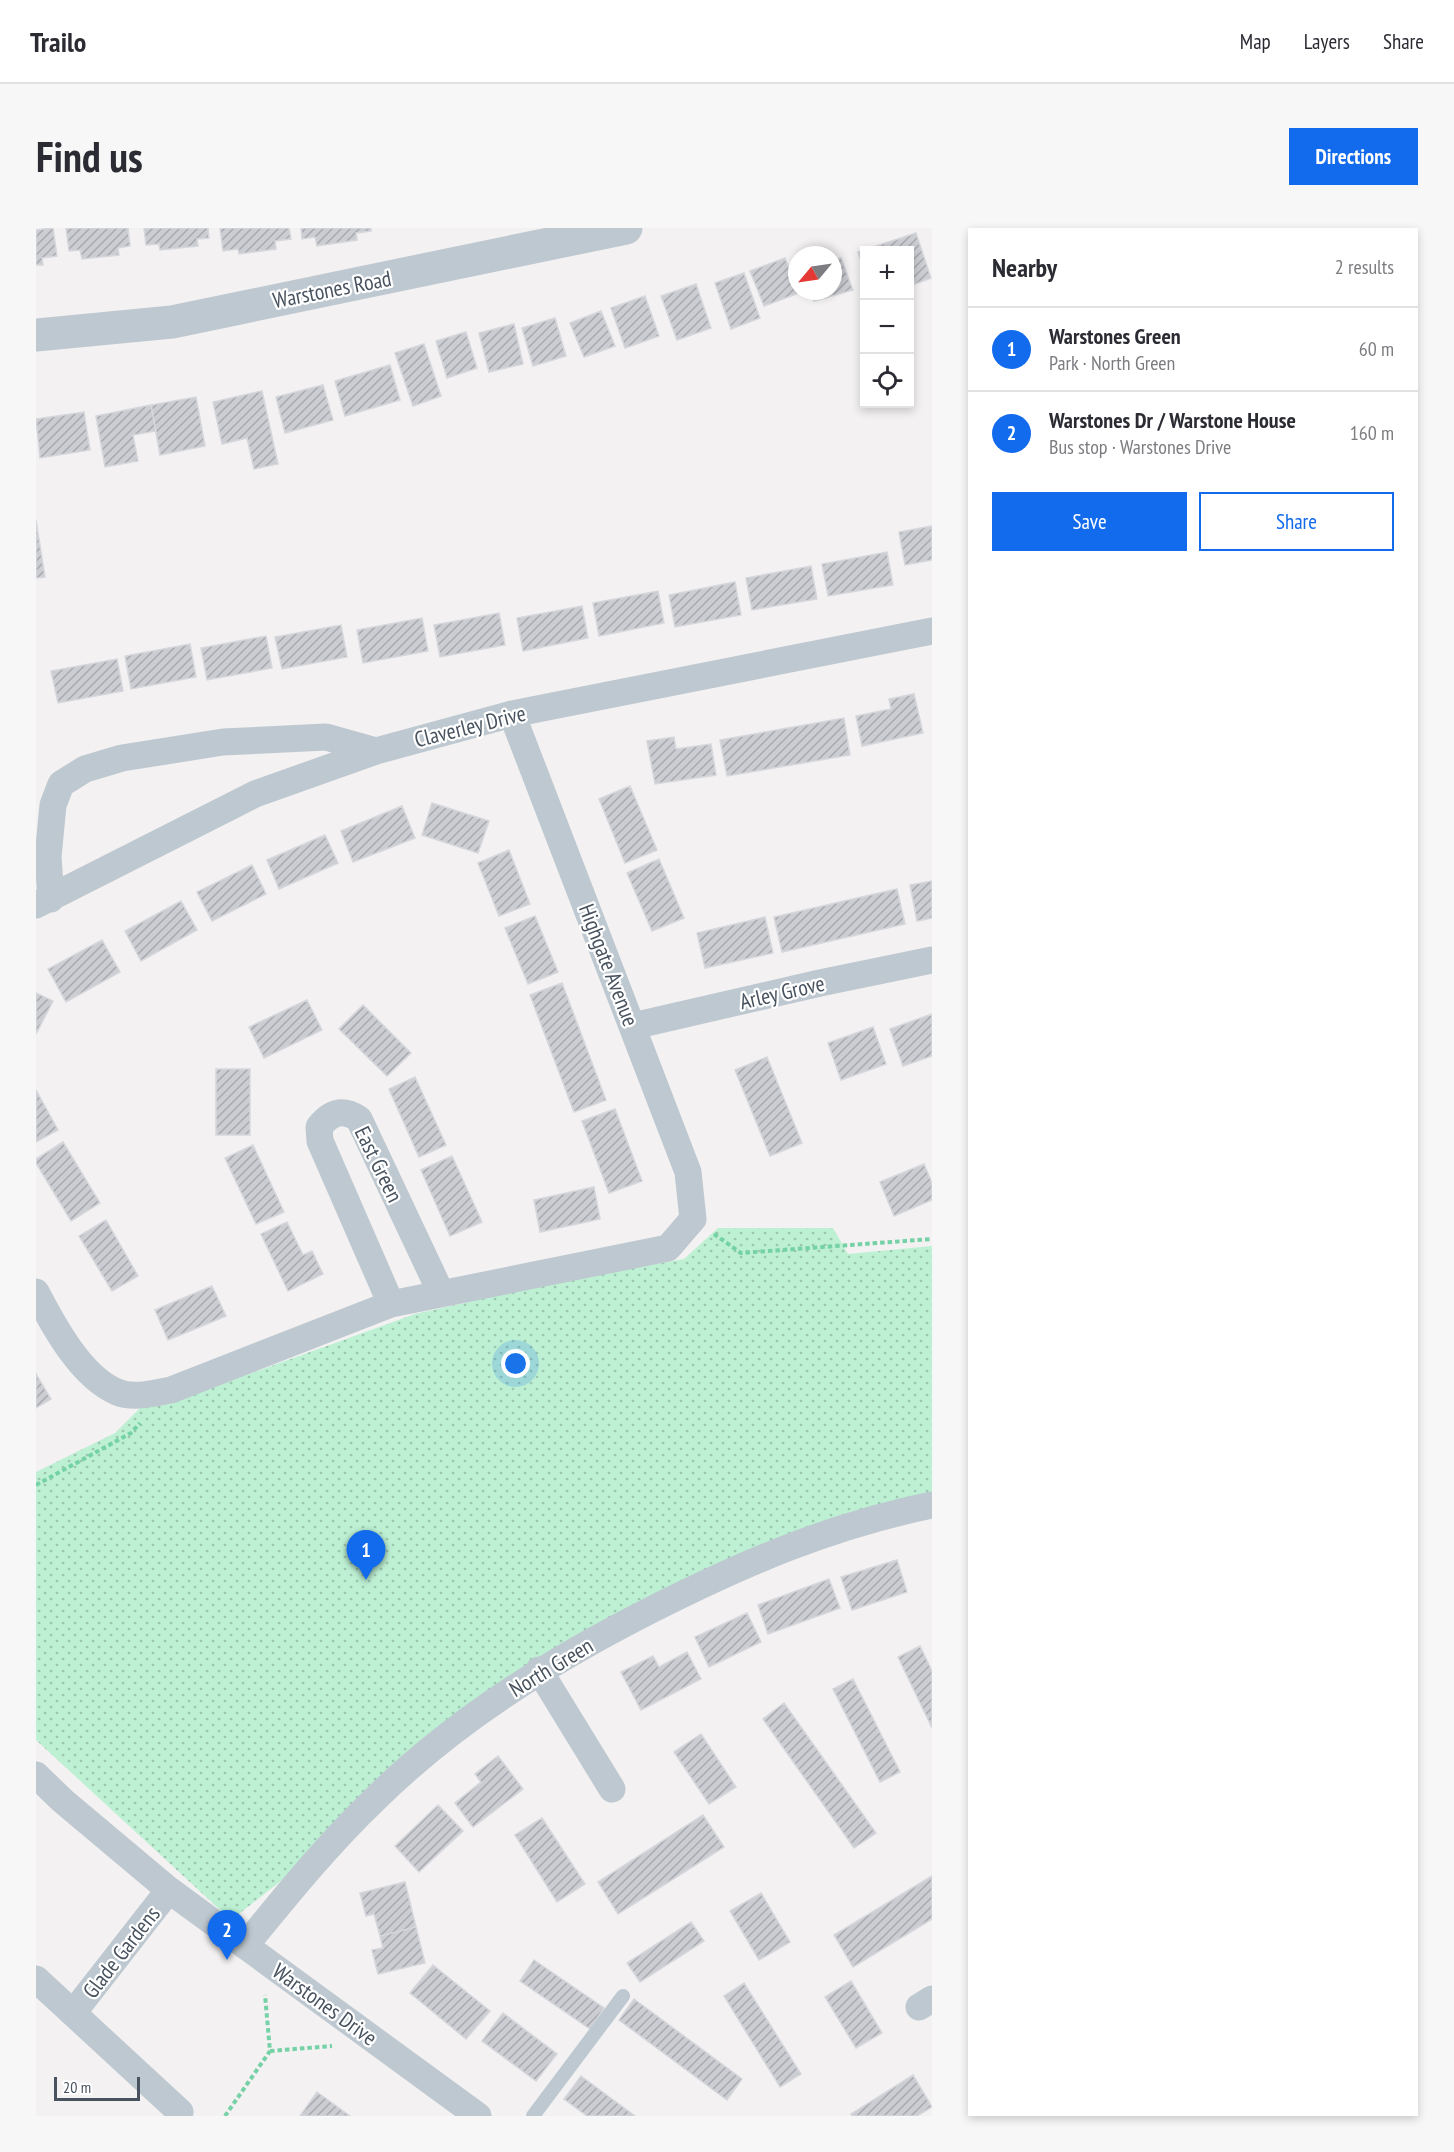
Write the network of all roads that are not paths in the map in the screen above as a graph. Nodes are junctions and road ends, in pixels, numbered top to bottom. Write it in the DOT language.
graph roads {
  1 [pos="626,228"];
  2 [pos="36,335"];
  3 [pos="932,631"];
  4 [pos="512,714"];
  5 [pos="376,751"];
  6 [pos="43,902"];
  7 [pos="932,960"];
  8 [pos="633,1026"];
  9 [pos="36,1292"];
  10 [pos="441,1293"];
  11 [pos="391,1304"];
  12 [pos="932,1505"];
  13 [pos="539,1670"];
  14 [pos="36,1775"];
  15 [pos="612,1789"];
  16 [pos="169,1890"];
  17 [pos="244,1946"];
  18 [pos="36,1979"];
  19 [pos="623,1996"];
  20 [pos="73,2013"];
  21 [pos="180,2112"];
  22 [pos="478,2116"];
  23 [pos="533,2116"];
  1 -- 2 [label="street, Warstones Road"];
  3 -- 4 [label="street, Claverley Drive"];
  4 -- 5 [label="street, Claverley Drive"];
  4 -- 8 [label="street, Highgate Avenue"];
  5 -- 6 [label="street, Claverley Drive"];
  5 -- 6 [label="street"];
  7 -- 8 [label="street, Arley Grove"];
  8 -- 10 [label="street, Highgate Avenue"];
  9 -- 11 [label="street"];
  10 -- 11 [label="street"];
  10 -- 11 [label="street, East Green"];
  12 -- 13 [label="street, North Green"];
  13 -- 15 [label="street"];
  13 -- 17 [label="street, North Green"];
  14 -- 16 [label="street, Warstones Drive"];
  16 -- 17 [label="street, Warstones Drive"];
  16 -- 20 [label="street, Glade Gardens"];
  17 -- 22 [label="street, Warstones Drive"];
  18 -- 20 [label="street, Glade Gardens"];
  19 -- 23 [label="lane"];
  20 -- 21 [label="street, Glade Gardens"];
}
